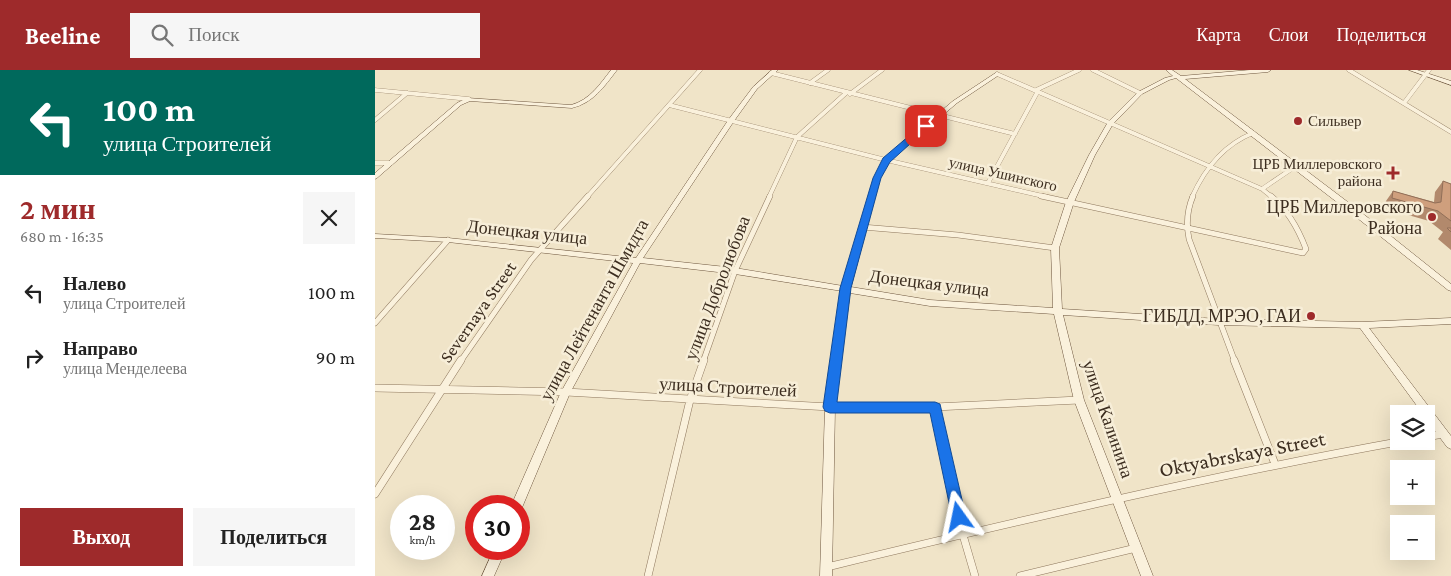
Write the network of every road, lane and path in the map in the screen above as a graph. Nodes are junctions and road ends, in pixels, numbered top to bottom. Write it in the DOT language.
graph roads {
  1 [pos="614,70"];
  2 [pos="700,70"];
  3 [pos="828,70"];
  4 [pos="882,70"];
  5 [pos="988,70"];
  6 [pos="1079,70"];
  7 [pos="1093,70"];
  8 [pos="1169,70"];
  9 [pos="1268,70"];
  10 [pos="1349,70"];
  11 [pos="1412,70"];
  12 [pos="773,71"];
  13 [pos="1427,72"];
  14 [pos="997,74"];
  15 [pos="1178,77"];
  16 [pos="810,83"];
  17 [pos="1451,83"];
  18 [pos="375,90"];
  19 [pos="1037,91"];
  20 [pos="407,93"];
  21 [pos="848,93"];
  22 [pos="1140,93"];
  23 [pos="469,99"];
  24 [pos="1404,103"];
  25 [pos="669,105"];
  26 [pos="939,116"];
  27 [pos="375,120"];
  28 [pos="731,120"];
  29 [pos="1110,123"];
  30 [pos="1451,132"];
  31 [pos="1253,133"];
  32 [pos="1015,134"];
  33 [pos="797,137"];
  34 [pos="886,160"];
  35 [pos="375,163"];
  36 [pos="391,163"];
  37 [pos="1208,166"];
  38 [pos="1296,166"];
  39 [pos="375,177"];
  40 [pos="988,183"];
  41 [pos="1262,189"];
  42 [pos="1070,202"];
  43 [pos="862,227"];
  44 [pos="1187,229"];
  45 [pos="375,236"];
  46 [pos="448,240"];
  47 [pos="1055,248"];
  48 [pos="540,250"];
  49 [pos="638,260"];
  50 [pos="735,271"];
  51 [pos="846,288"];
  52 [pos="1451,288"];
  53 [pos="1058,312"];
  54 [pos="1451,321"];
  55 [pos="1219,322"];
  56 [pos="375,324"];
  57 [pos="1362,325"];
  58 [pos="375,388"];
  59 [pos="440,390"];
  60 [pos="566,392"];
  61 [pos="690,400"];
  62 [pos="1079,400"];
  63 [pos="830,407"];
  64 [pos="935,407"];
  65 [pos="1443,434"];
  66 [pos="1435,435"];
  67 [pos="1390,443"];
  68 [pos="1451,444"];
  69 [pos="1275,464"];
  70 [pos="375,494"];
  71 [pos="522,495"];
  72 [pos="1117,498"];
  73 [pos="963,535"];
  74 [pos="1136,548"];
  75 [pos="495,560"];
  76 [pos="826,572"];
  77 [pos="488,576"];
  78 [pos="648,576"];
  79 [pos="975,576"];
  80 [pos="1020,576"];
  81 [pos="1147,576"];
  1 -- 23 [label="street"];
  2 -- 25 [label="street, Severnaya Street"];
  3 -- 16 [label="street"];
  4 -- 21 [label="street, улица Добролюбова"];
  5 -- 14 [label="street"];
  6 -- 19 [label="street"];
  7 -- 22 [label="street"];
  8 -- 15 [label="street"];
  9 -- 15 [label="street, улица Калинина"];
  10 -- 24 [label="street"];
  11 -- 13 [label="street"];
  12 -- 16 [label="street"];
  12 -- 28 [label="street, улица Лейтенанта Шмидта"];
  13 -- 17 [label="street"];
  13 -- 24 [label="street"];
  14 -- 19 [label="street"];
  14 -- 26 [label="street"];
  15 -- 22 [label="street, улица Калинина"];
  15 -- 31 [label="street"];
  16 -- 21 [label="street"];
  18 -- 20 [label="street"];
  19 -- 29 [label="street"];
  19 -- 32 [label="street"];
  20 -- 23 [label="street"];
  20 -- 27 [label="street"];
  21 -- 26 [label="street"];
  21 -- 33 [label="street, улица Добролюбова"];
  22 -- 29 [label="street, улица Калинина"];
  23 -- 36 [label="street"];
  24 -- 30 [label="street"];
  25 -- 28 [label="street, улица Ушинского"];
  25 -- 48 [label="street, Severnaya Street"];
  26 -- 32 [label="street"];
  26 -- 34 [label="street"];
  28 -- 33 [label="street, улица Ушинского"];
  28 -- 49 [label="street, улица Лейтенанта Шмидта"];
  29 -- 37 [label="street"];
  29 -- 42 [label="street, улица Калинина"];
  31 -- 37 [label="street"];
  31 -- 38 [label="street"];
  32 -- 40 [label="street"];
  33 -- 34 [label="street, улица Ушинского"];
  33 -- 50 [label="street, улица Добролюбова"];
  34 -- 40 [label="street, улица Ушинского"];
  34 -- 43 [label="street"];
  35 -- 36 [label="street"];
  36 -- 39 [label="street"];
  37 -- 41 [label="street"];
  37 -- 44 [label="street"];
  38 -- 41 [label="street"];
  38 -- 52 [label="street"];
  40 -- 42 [label="street, улица Ушинского"];
  41 -- 44 [label="street, улица Ушинского"];
  42 -- 44 [label="street, улица Ушинского"];
  42 -- 47 [label="street, улица Калинина"];
  43 -- 47 [label="street"];
  43 -- 51 [label="street"];
  44 -- 55 [label="street"];
  45 -- 46 [label="street, Донецкая улица"];
  46 -- 48 [label="street, Донецкая улица"];
  46 -- 56 [label="street"];
  47 -- 53 [label="street, улица Калинина"];
  48 -- 49 [label="street, Донецкая улица"];
  48 -- 59 [label="street, Severnaya Street"];
  49 -- 50 [label="street, Донецкая улица"];
  49 -- 60 [label="street, улица Лейтенанта Шмидта"];
  50 -- 51 [label="street, Донецкая улица"];
  50 -- 61 [label="street, улица Добролюбова"];
  51 -- 53 [label="street, Донецкая улица"];
  51 -- 63 [label="street"];
  53 -- 55 [label="street, Донецкая улица"];
  53 -- 62 [label="street, улица Калинина"];
  54 -- 57 [label="street, Донецкая улица"];
  55 -- 57 [label="street, Донецкая улица"];
  55 -- 69 [label="street"];
  57 -- 65 [label="street"];
  58 -- 59 [label="street, улица Строителей"];
  59 -- 60 [label="street, улица Строителей"];
  59 -- 70 [label="street, Severnaya Street"];
  60 -- 61 [label="street, улица Строителей"];
  60 -- 71 [label="street, улица Лейтенанта Шмидта"];
  61 -- 63 [label="street, улица Строителей"];
  61 -- 78 [label="street, улица Добролюбова"];
  62 -- 64 [label="street, улица Строителей"];
  62 -- 72 [label="street, улица Калинина"];
  63 -- 64 [label="street, улица Строителей"];
  63 -- 76 [label="street"];
  64 -- 73 [label="street"];
  65 -- 66 [label="street"];
  65 -- 68 [label="street"];
  67 -- 69 [label="street, Oktyabrskaya Street"];
  69 -- 72 [label="street, Oktyabrskaya Street"];
  72 -- 73 [label="street, Oktyabrskaya Street"];
  72 -- 74 [label="street, улица Калинина"];
  73 -- 76 [label="street, Oktyabrskaya Street"];
  73 -- 79 [label="street"];
  74 -- 80 [label="street"];
  74 -- 81 [label="street, улица Калинина"];
  75 -- 77 [label="street"];
}
